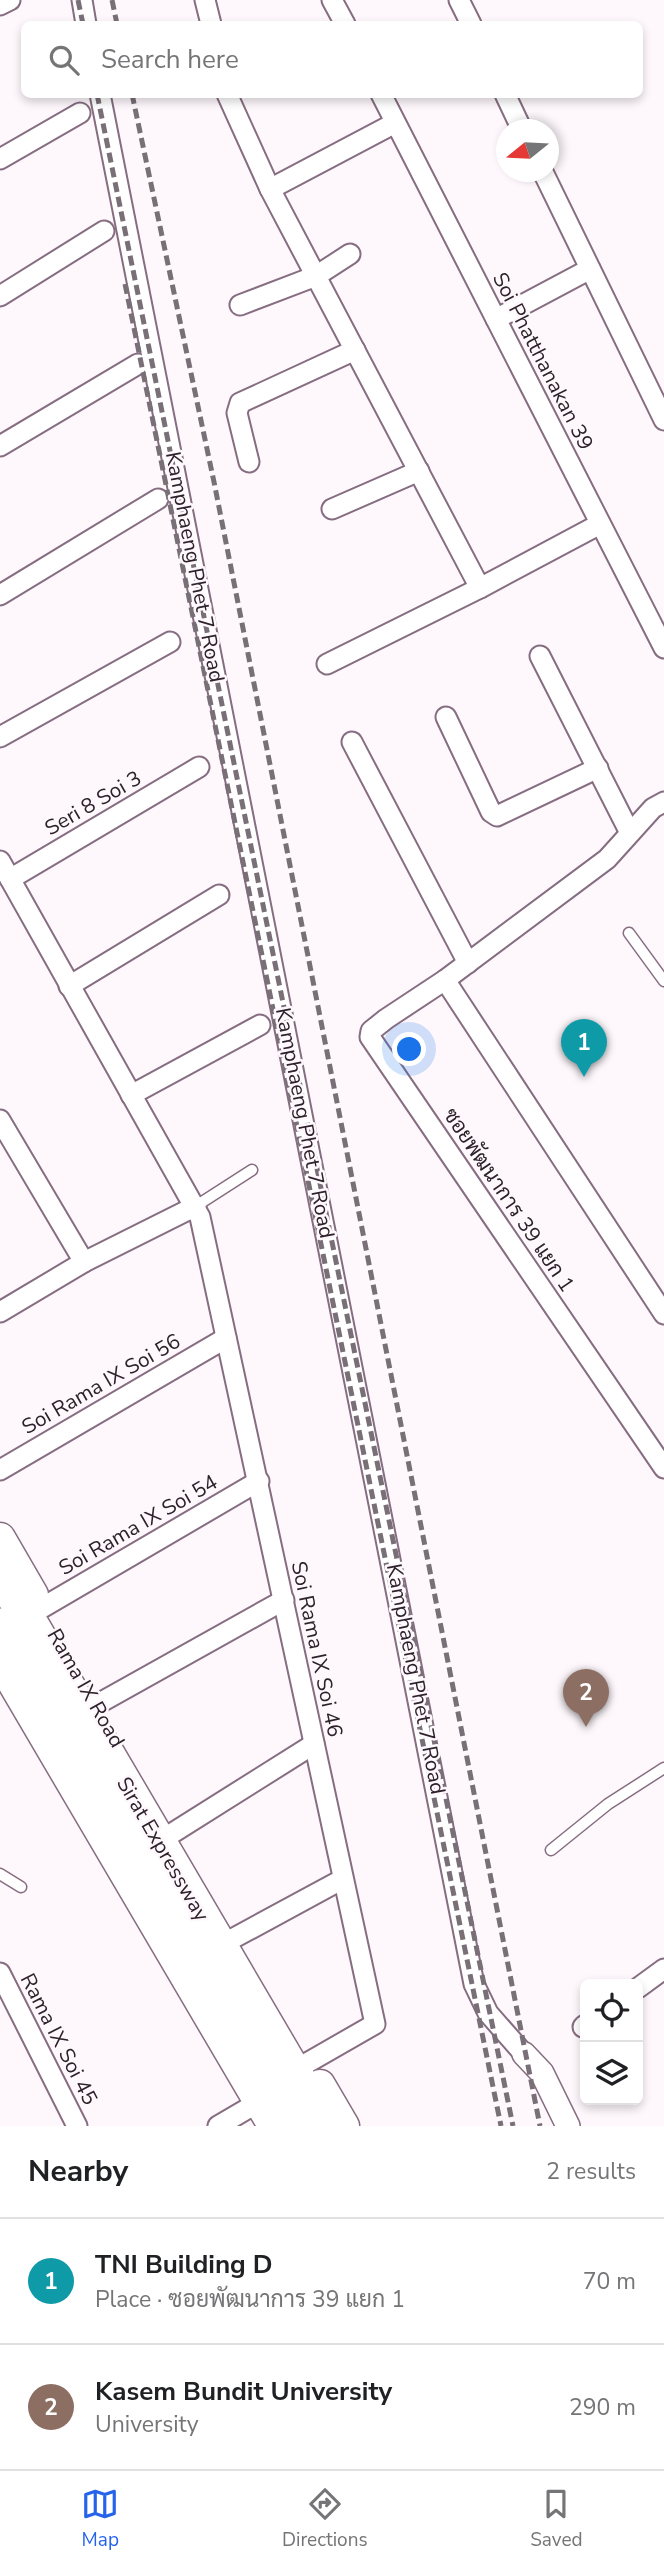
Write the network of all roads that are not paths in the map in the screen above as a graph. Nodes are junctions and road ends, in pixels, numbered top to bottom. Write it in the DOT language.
graph roads {
  1 [pos="10,0"];
  2 [pos="82,0"];
  3 [pos="205,0"];
  4 [pos="332,0"];
  5 [pos="459,0"];
  6 [pos="0,5"];
  7 [pos="86,21"];
  8 [pos="210,21"];
  9 [pos="343,21"];
  10 [pos="470,21"];
  11 [pos="101,98"];
  12 [pos="231,98"];
  13 [pos="383,98"];
  14 [pos="507,98"];
  15 [pos="80,113"];
  16 [pos="517,119"];
  17 [pos="395,123"];
  18 [pos="0,159"];
  19 [pos="547,182"];
  20 [pos="270,189"];
  21 [pos="104,231"];
  22 [pos="350,254"];
  23 [pos="590,270"];
  24 [pos="316,276"];
  25 [pos="0,296"];
  26 [pos="240,305"];
  27 [pos="496,319"];
  28 [pos="355,351"];
  29 [pos="138,364"];
  30 [pos="664,420"];
  31 [pos="0,446"];
  32 [pos="250,462"];
  33 [pos="419,471"];
  34 [pos="158,499"];
  35 [pos="332,509"];
  36 [pos="600,524"];
  37 [pos="480,588"];
  38 [pos="0,595"];
  39 [pos="170,642"];
  40 [pos="664,648"];
  41 [pos="540,656"];
  42 [pos="327,664"];
  43 [pos="446,717"];
  44 [pos="0,737"];
  45 [pos="352,742"];
  46 [pos="199,767"];
  47 [pos="598,768"];
  48 [pos="664,802"];
  49 [pos="630,833"];
  50 [pos="0,861"];
  51 [pos="10,878"];
  52 [pos="219,895"];
  53 [pos="629,933"];
  54 [pos="468,963"];
  55 [pos="445,980"];
  56 [pos="664,981"];
  57 [pos="69,986"];
  58 [pos="260,1025"];
  59 [pos="131,1095"];
  60 [pos="0,1120"];
  61 [pos="252,1170"];
  62 [pos="196,1206"];
  63 [pos="84,1262"];
  64 [pos="0,1312"];
  65 [pos="664,1314"];
  66 [pos="226,1338"];
  67 [pos="664,1468"];
  68 [pos="0,1470"];
  69 [pos="259,1480"];
  70 [pos="0,1538"];
  71 [pos="0,1572"];
  72 [pos="284,1600"];
  73 [pos="40,1609"];
  74 [pos="0,1626"];
  75 [pos="0,1661"];
  76 [pos="96,1705"];
  77 [pos="314,1744"];
  78 [pos="664,1768"];
  79 [pos="171,1834"];
  80 [pos="551,1850"];
  81 [pos="0,1874"];
  82 [pos="341,1880"];
  83 [pos="21,1887"];
  84 [pos="232,1939"];
  85 [pos="664,1969"];
  86 [pos="0,1973"];
  87 [pos="643,1984"];
  88 [pos="524,2053"];
  89 [pos="307,2063"];
  90 [pos="266,2114"];
  91 [pos="77,2126"];
  92 [pos="218,2126"];
  93 [pos="293,2126"];
  94 [pos="325,2126"];
  95 [pos="344,2126"];
  96 [pos="568,2126"];
  1 -- 6 [label="street"];
  2 -- 7 [label="street"];
  3 -- 8 [label="street"];
  4 -- 9 [label="street"];
  5 -- 10 [label="street"];
  11 -- 88 [label="street, Kamphaeng Phet 7 Road"];
  12 -- 20 [label="street"];
  13 -- 17 [label="street, Soi Phatthanakan 39"];
  14 -- 16 [label="street"];
  15 -- 18 [label="street"];
  17 -- 20 [label="street"];
  17 -- 27 [label="street, Soi Phatthanakan 39"];
  19 -- 23 [label="street"];
  20 -- 24 [label="street"];
  21 -- 25 [label="street"];
  22 -- 24 [label="street"];
  23 -- 27 [label="street"];
  23 -- 30 [label="street"];
  24 -- 26 [label="street"];
  24 -- 28 [label="street"];
  27 -- 36 [label="street, Soi Phatthanakan 39"];
  28 -- 32 [label="street"];
  28 -- 33 [label="street"];
  29 -- 31 [label="street"];
  33 -- 35 [label="street"];
  33 -- 37 [label="street"];
  34 -- 38 [label="street"];
  36 -- 37 [label="street"];
  36 -- 40 [label="street, Soi Phatthanakan 39"];
  37 -- 42 [label="street"];
  39 -- 44 [label="street"];
  41 -- 47 [label="street"];
  43 -- 47 [label="street"];
  45 -- 54 [label="street"];
  46 -- 51 [label="street, Seri 8 Soi 3"];
  47 -- 49 [label="street"];
  48 -- 49 [label="street, ซอยพัฒนาการ 39 แยก 1"];
  49 -- 54 [label="street, ซอยพัฒนาการ 39 แยก 1"];
  50 -- 51 [label="street, Soi Rama IX Soi 46"];
  51 -- 57 [label="street, Soi Rama IX Soi 46"];
  52 -- 57 [label="street"];
  53 -- 56 [label="lane"];
  54 -- 55 [label="street, ซอยพัฒนาการ 39 แยก 1"];
  55 -- 65 [label="street"];
  55 -- 67 [label="street, ซอยพัฒนาการ 39 แยก 1"];
  57 -- 59 [label="street, Soi Rama IX Soi 46"];
  58 -- 59 [label="street"];
  59 -- 62 [label="street, Soi Rama IX Soi 46"];
  60 -- 63 [label="street"];
  61 -- 62 [label="lane"];
  62 -- 63 [label="street"];
  62 -- 66 [label="street, Soi Rama IX Soi 46"];
  63 -- 64 [label="street"];
  66 -- 68 [label="street, Soi Rama IX Soi 56"];
  66 -- 69 [label="street, Soi Rama IX Soi 46"];
  69 -- 72 [label="street, Soi Rama IX Soi 46"];
  69 -- 73 [label="street, Soi Rama IX Soi 54"];
  70 -- 73 [label="main road, Rama IX Road"];
  71 -- 94 [label="highway, Sirat Expressway"];
  72 -- 76 [label="street"];
  72 -- 77 [label="street, Soi Rama IX Soi 46"];
  73 -- 76 [label="main road, Rama IX Road"];
  74 -- 93 [label="highway, Sirat Expressway"];
  75 -- 90 [label="main road"];
  76 -- 79 [label="main road, Rama IX Road"];
  77 -- 79 [label="street"];
  77 -- 82 [label="street, Soi Rama IX Soi 46"];
  78 -- 80 [label="lane"];
  79 -- 84 [label="main road, Rama IX Road"];
  81 -- 83 [label="lane"];
  82 -- 84 [label="street"];
  82 -- 89 [label="street, Soi Rama IX Soi 46"];
  84 -- 89 [label="main road, Rama IX Road"];
  85 -- 87 [label="street"];
  86 -- 91 [label="street, Rama IX Soi 45"];
  88 -- 96 [label="street, Kamphaeng Phet 7 Road"];
  89 -- 95 [label="main road, Rama IX Road"];
  90 -- 92 [label="street"];
}
